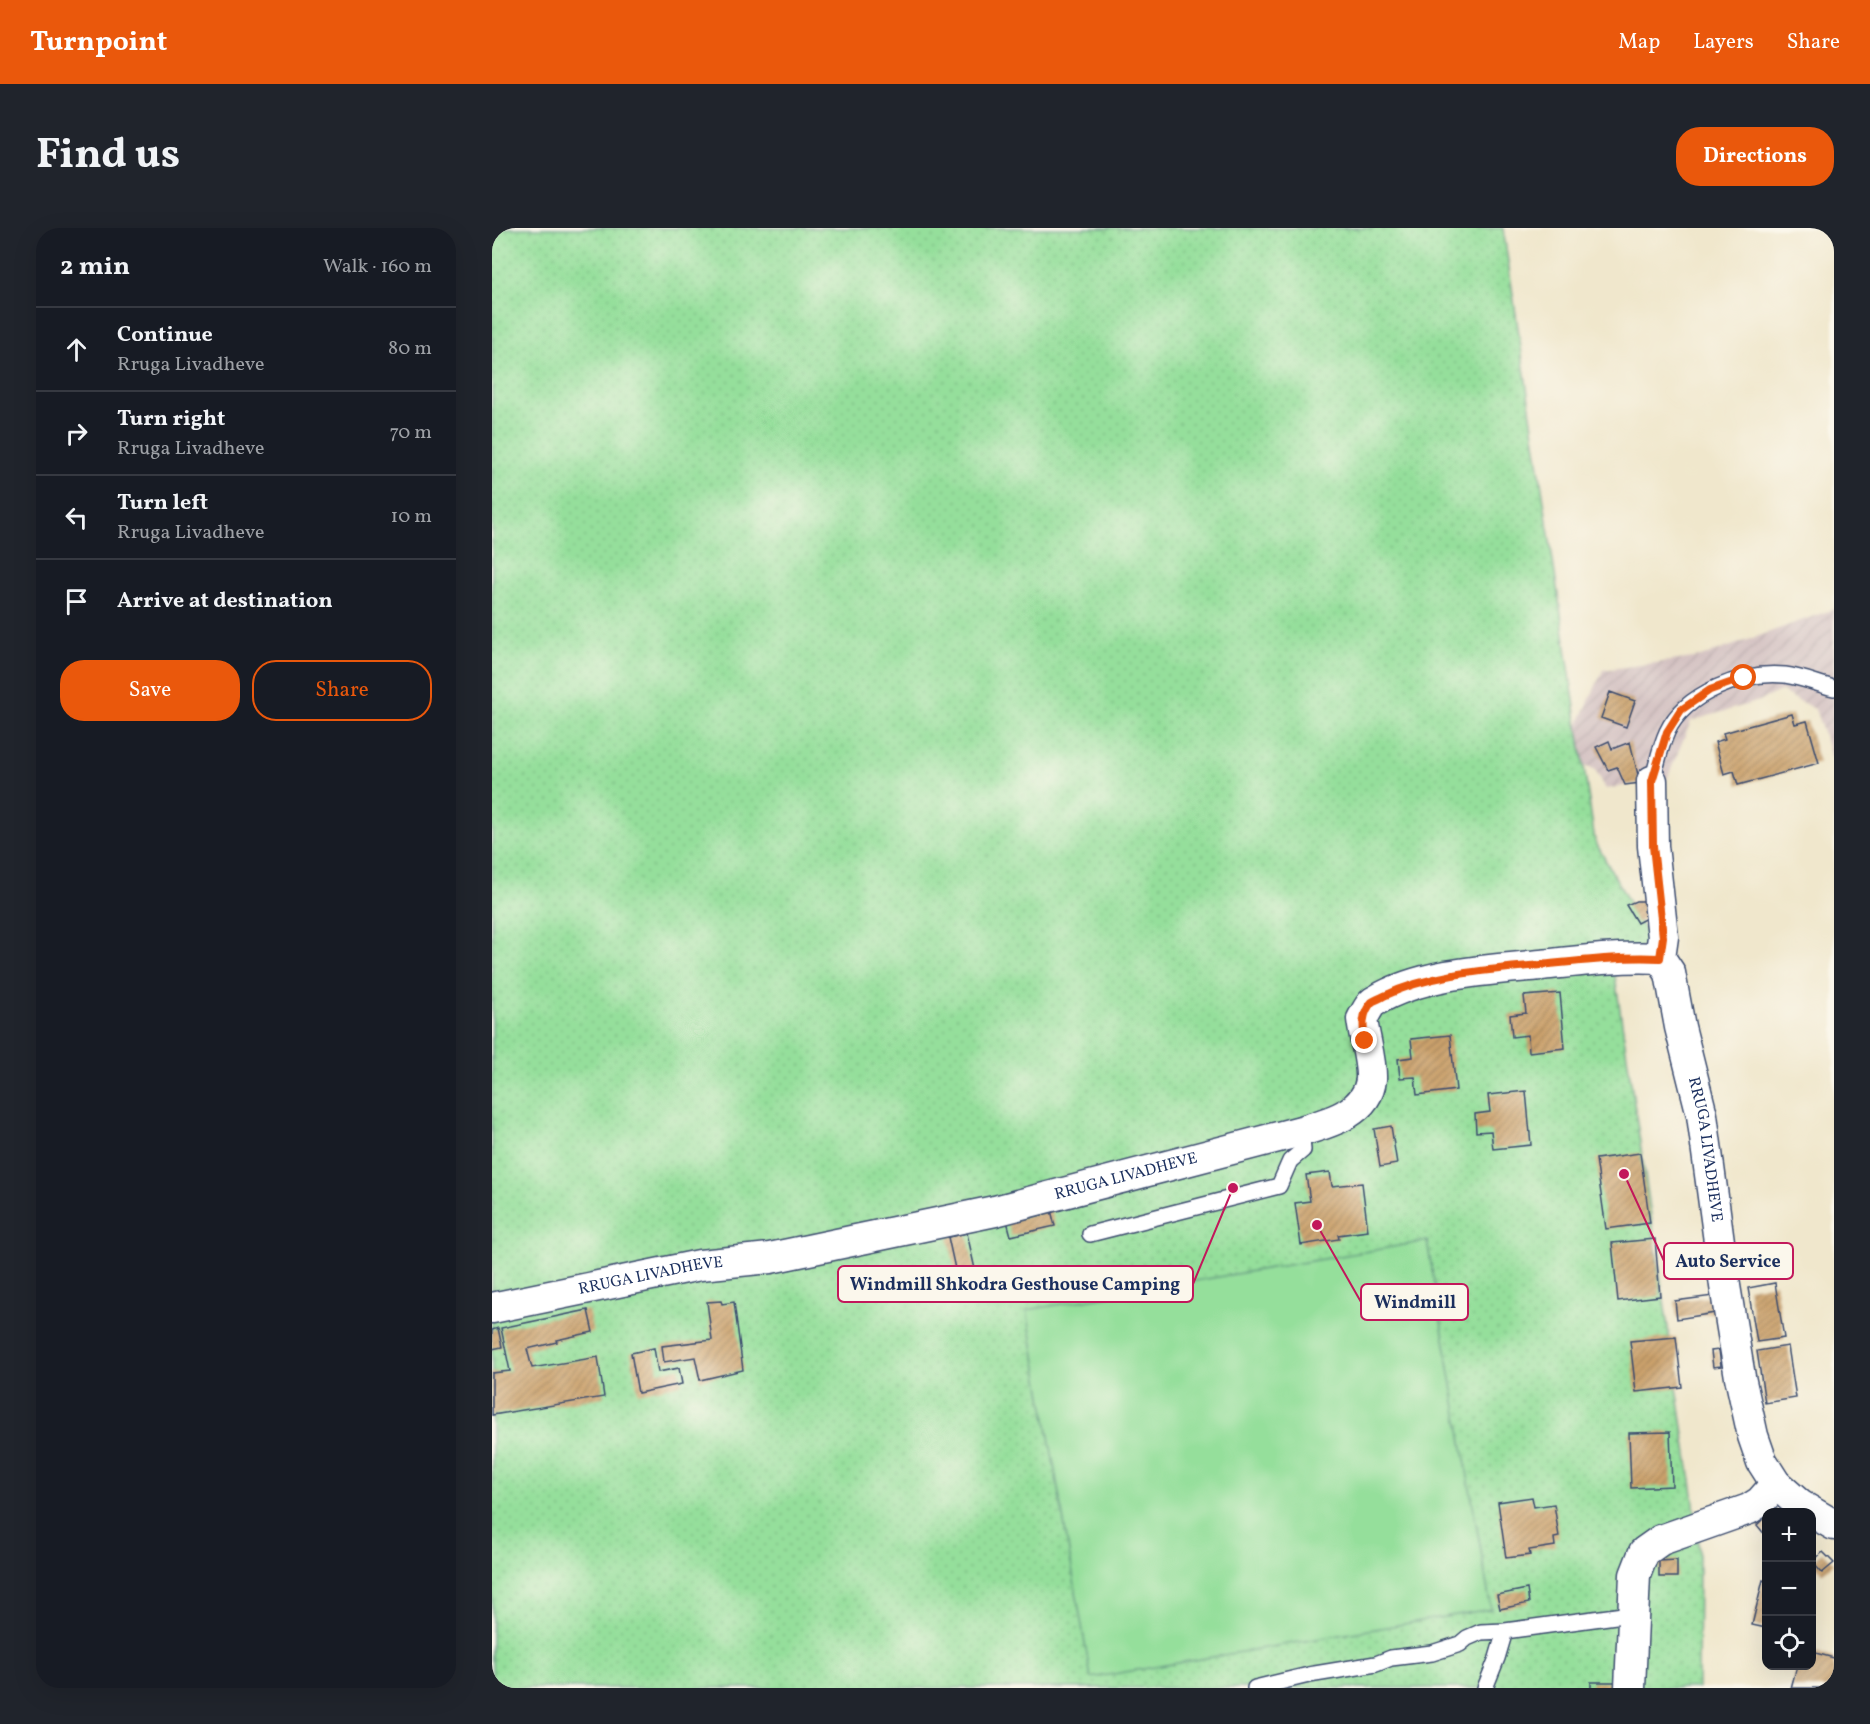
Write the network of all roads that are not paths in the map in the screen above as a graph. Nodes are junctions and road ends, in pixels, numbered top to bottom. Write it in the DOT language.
graph roads {
  1 [pos="1834,688"];
  2 [pos="1652,781"];
  3 [pos="1660,958"];
  4 [pos="1301,1131"];
  5 [pos="1090,1234"];
  6 [pos="492,1308"];
  7 [pos="1776,1484"];
  8 [pos="1834,1525"];
  9 [pos="1633,1603"];
  10 [pos="1505,1631"];
  11 [pos="1635,1680"];
  12 [pos="1255,1688"];
  13 [pos="1485,1688"];
  1 -- 2 [label="lane, RRUGA LIVADHEVE"];
  2 -- 3 [label="street, RRUGA LIVADHEVE"];
  3 -- 4 [label="street, RRUGA LIVADHEVE"];
  3 -- 7 [label="street, RRUGA LIVADHEVE"];
  4 -- 5 [label="lane"];
  4 -- 6 [label="street, RRUGA LIVADHEVE"];
  7 -- 8 [label="street, RRUGA LIVADHEVE"];
  7 -- 9 [label="street"];
  9 -- 10 [label="lane"];
  9 -- 11 [label="street"];
  10 -- 12 [label="lane"];
  10 -- 13 [label="lane"];
}
